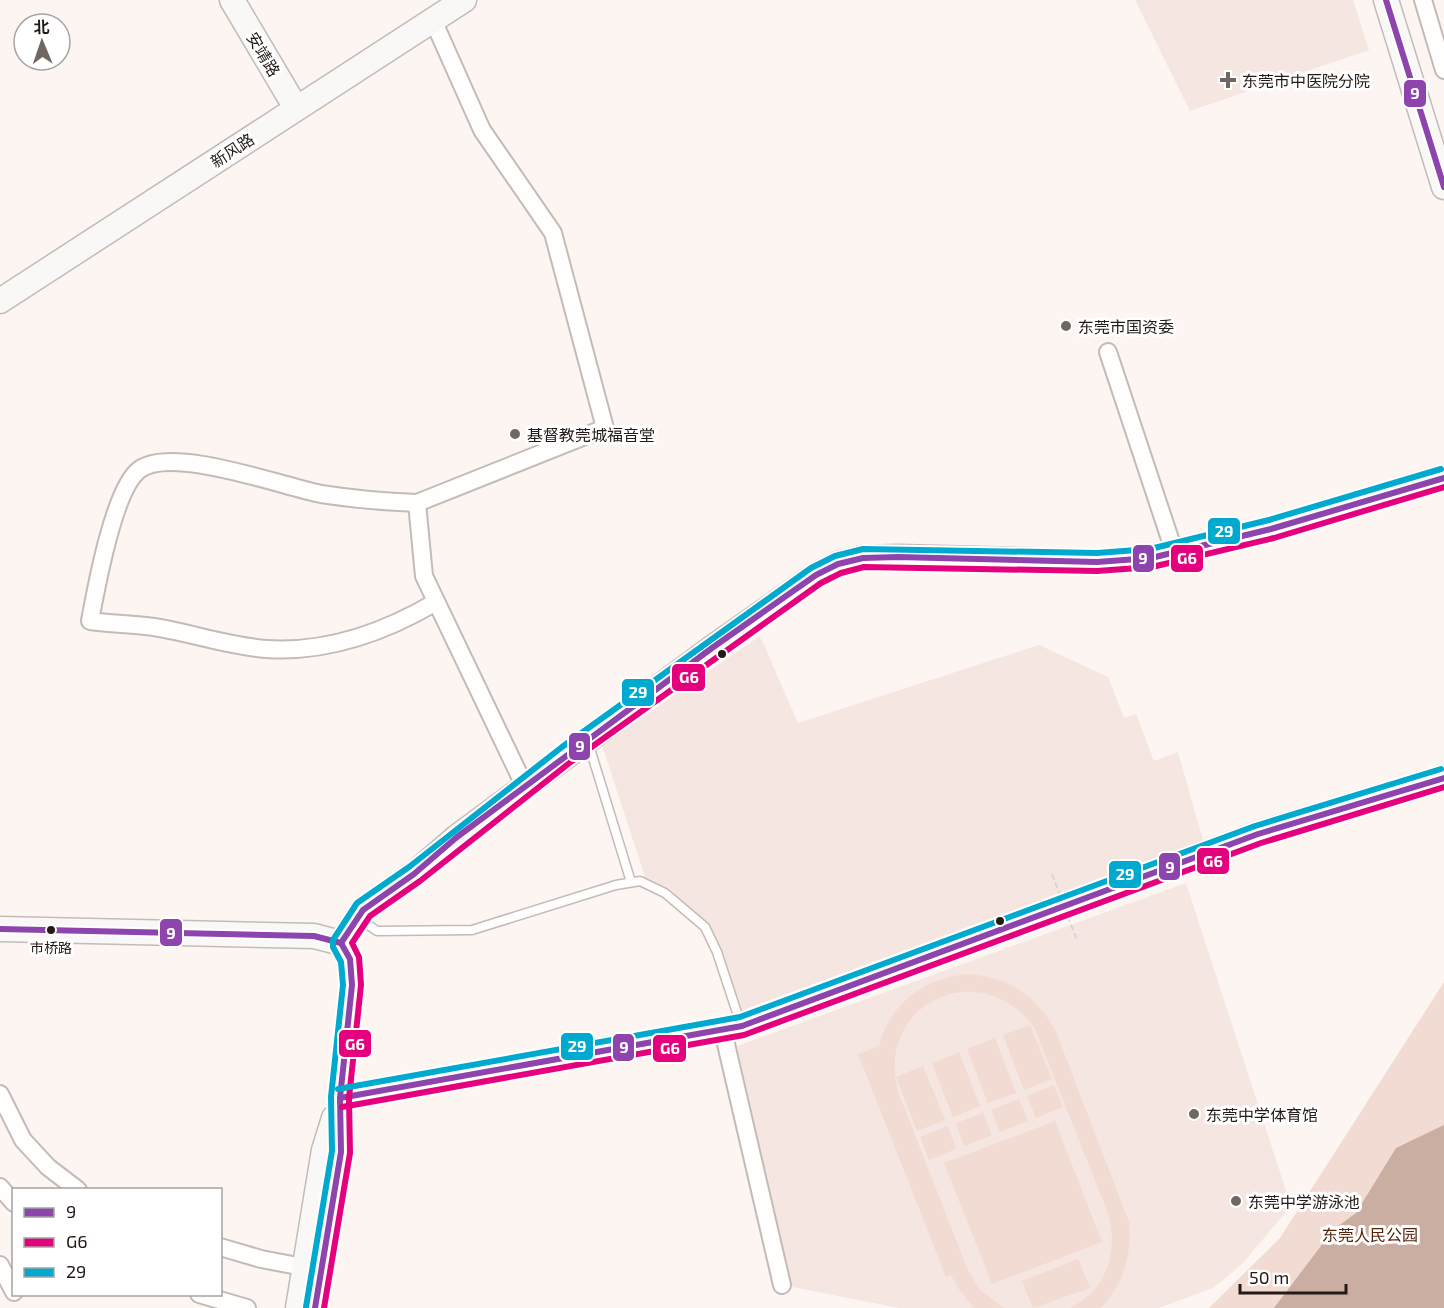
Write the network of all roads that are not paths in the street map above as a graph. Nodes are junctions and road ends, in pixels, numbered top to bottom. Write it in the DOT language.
graph roads {
  1 [pos="232,0"];
  2 [pos="464,0"];
  3 [pos="1386,0"];
  4 [pos="1423,0"];
  5 [pos="433,20"];
  6 [pos="1444,70"];
  7 [pos="296,108"];
  8 [pos="1444,187"];
  9 [pos="0,301"];
  10 [pos="1108,352"];
  11 [pos="1444,478"];
  12 [pos="417,503"];
  13 [pos="1175,554"];
  14 [pos="436,602"];
  15 [pos="587,740"];
  16 [pos="1444,778"];
  17 [pos="525,787"];
  18 [pos="631,882"];
  19 [pos="363,910"];
  20 [pos="0,928"];
  21 [pos="341,943"];
  22 [pos="732,1029"];
  23 [pos="0,1094"];
  24 [pos="340,1098"];
  25 [pos="0,1187"];
  26 [pos="75,1188"];
  27 [pos="12,1201"];
  28 [pos="222,1248"];
  29 [pos="0,1265"];
  30 [pos="313,1269"];
  31 [pos="782,1285"];
  32 [pos="12,1289"];
  33 [pos="206,1296"];
  34 [pos="247,1308"];
  35 [pos="297,1308"];
  36 [pos="315,1308"];
  1 -- 7 [label="street, 安靖路"];
  2 -- 5 [label="street, 新风路"];
  3 -- 8 [label="street"];
  4 -- 6 [label="street"];
  5 -- 7 [label="street, 新风路"];
  5 -- 12 [label="street"];
  7 -- 9 [label="street, 新风路"];
  10 -- 13 [label="street"];
  11 -- 13 [label="street"];
  12 -- 14 [label="street"];
  12 -- 14 [label="street"];
  13 -- 15 [label="street"];
  14 -- 17 [label="street"];
  15 -- 17 [label="street"];
  15 -- 18 [label="lane"];
  16 -- 22 [label="street"];
  17 -- 19 [label="street"];
  18 -- 19 [label="lane"];
  18 -- 22 [label="lane"];
  19 -- 21 [label="street"];
  20 -- 21 [label="street"];
  21 -- 24 [label="street"];
  22 -- 24 [label="street"];
  22 -- 31 [label="street"];
  23 -- 26 [label="street"];
  24 -- 30 [label="street"];
  25 -- 27 [label="street"];
  28 -- 30 [label="street"];
  29 -- 32 [label="street"];
  30 -- 35 [label="street"];
  30 -- 36 [label="street"];
  33 -- 34 [label="street"];
}
